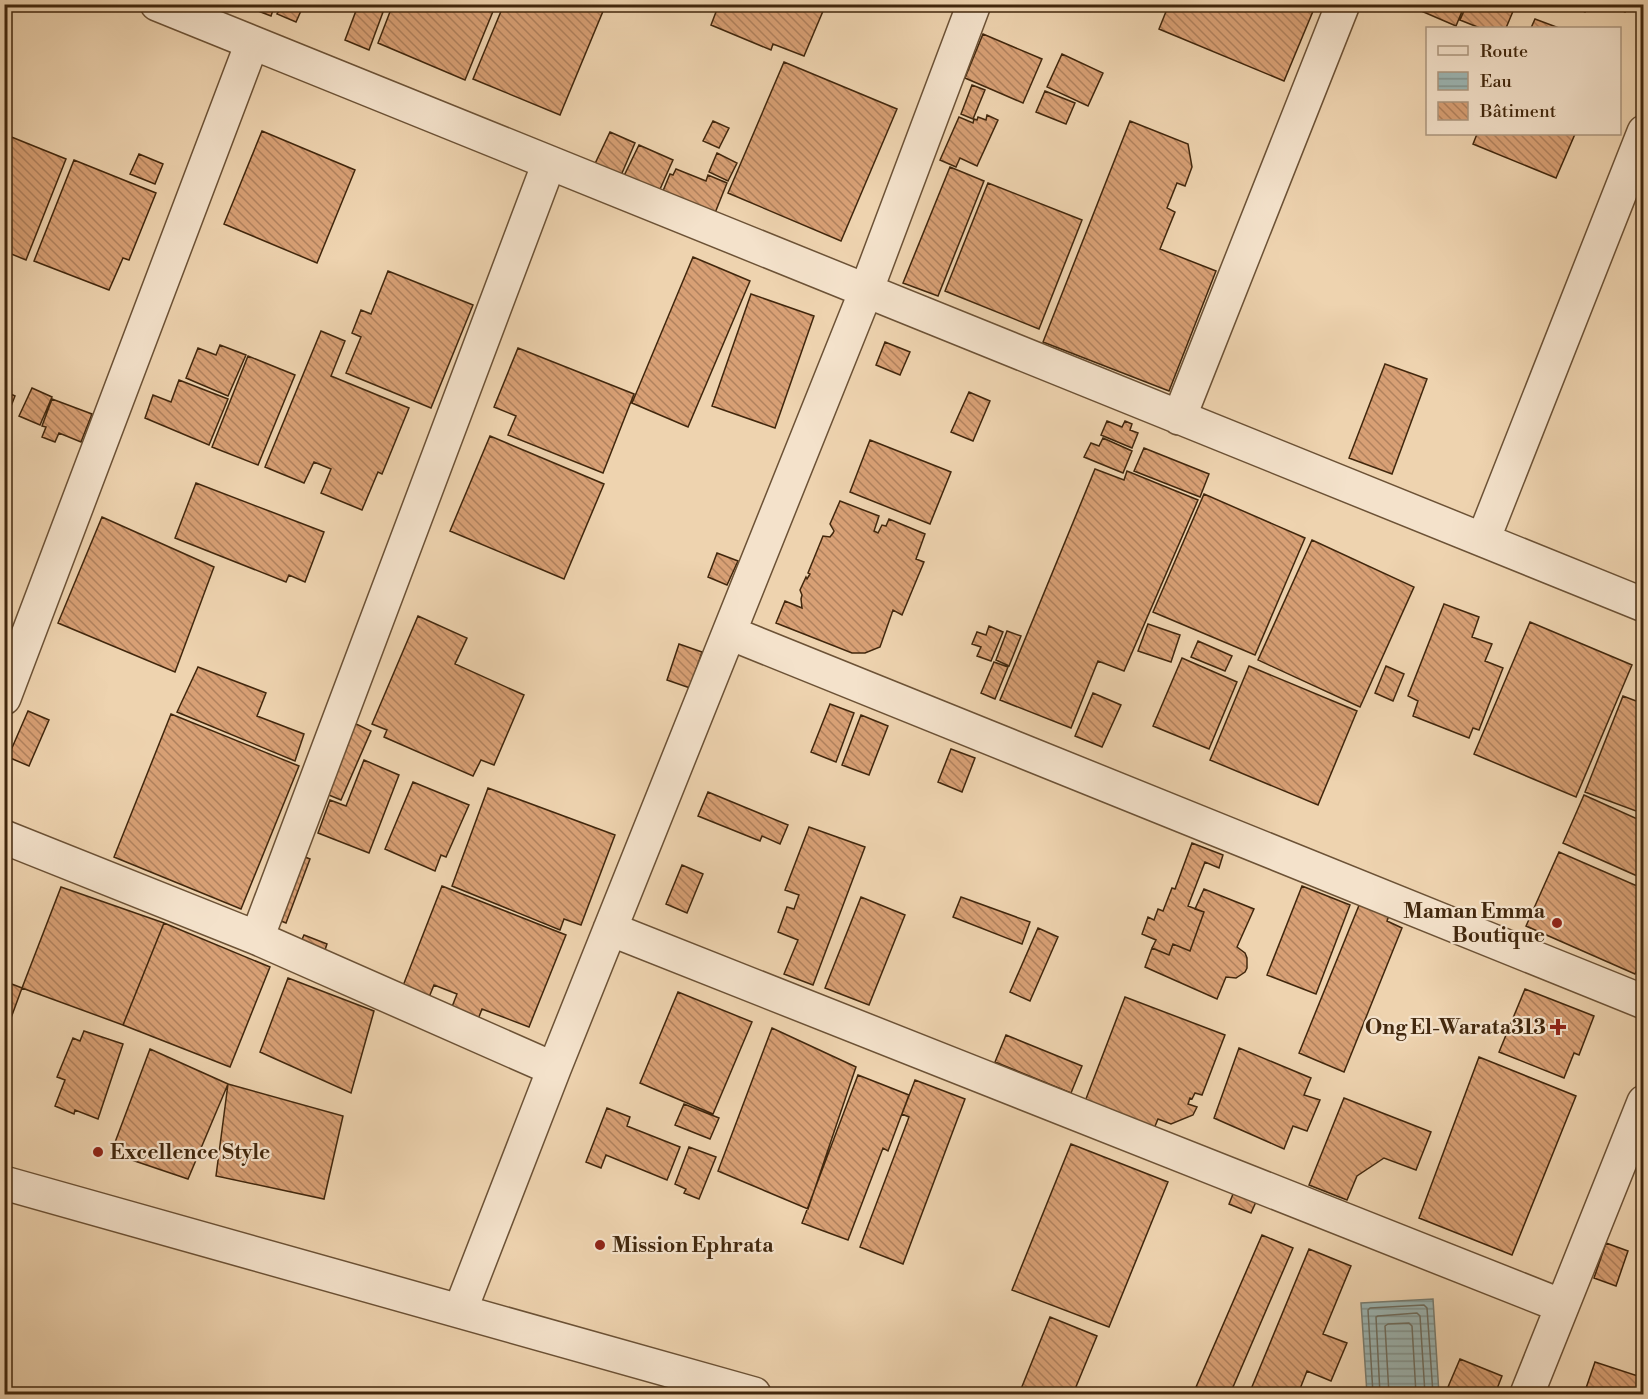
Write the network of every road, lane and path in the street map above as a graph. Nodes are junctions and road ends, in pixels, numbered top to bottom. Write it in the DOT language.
graph roads {
  1 [pos="157,4"];
  2 [pos="974,4"];
  3 [pos="1343,4"];
  4 [pos="252,43"];
  5 [pos="1644,132"];
  6 [pos="549,163"];
  7 [pos="866,291"];
  8 [pos="1179,418"];
  9 [pos="1483,540"];
  10 [pos="1644,605"];
  11 [pos="730,633"];
  12 [pos="4,698"];
  13 [pos="4,837"];
  14 [pos="610,929"];
  15 [pos="257,938"];
  16 [pos="1644,1002"];
  17 [pos="554,1069"];
  18 [pos="1644,1102"];
  19 [pos="4,1183"];
  20 [pos="1562,1306"];
  21 [pos="460,1311"];
  22 [pos="754,1395"];
  23 [pos="1527,1395"];
  1 -- 4 [label="street"];
  2 -- 7 [label="street"];
  3 -- 8 [label="street"];
  4 -- 6 [label="street"];
  4 -- 12 [label="street"];
  5 -- 9 [label="street"];
  6 -- 7 [label="street"];
  6 -- 15 [label="street"];
  7 -- 8 [label="street"];
  7 -- 11 [label="street"];
  8 -- 9 [label="street"];
  9 -- 10 [label="street"];
  11 -- 14 [label="street"];
  11 -- 16 [label="street"];
  13 -- 15 [label="street"];
  14 -- 17 [label="street"];
  14 -- 20 [label="street"];
  15 -- 17 [label="street"];
  17 -- 21 [label="street"];
  18 -- 20 [label="street"];
  19 -- 21 [label="street"];
  20 -- 23 [label="street"];
  21 -- 22 [label="street"];
}
